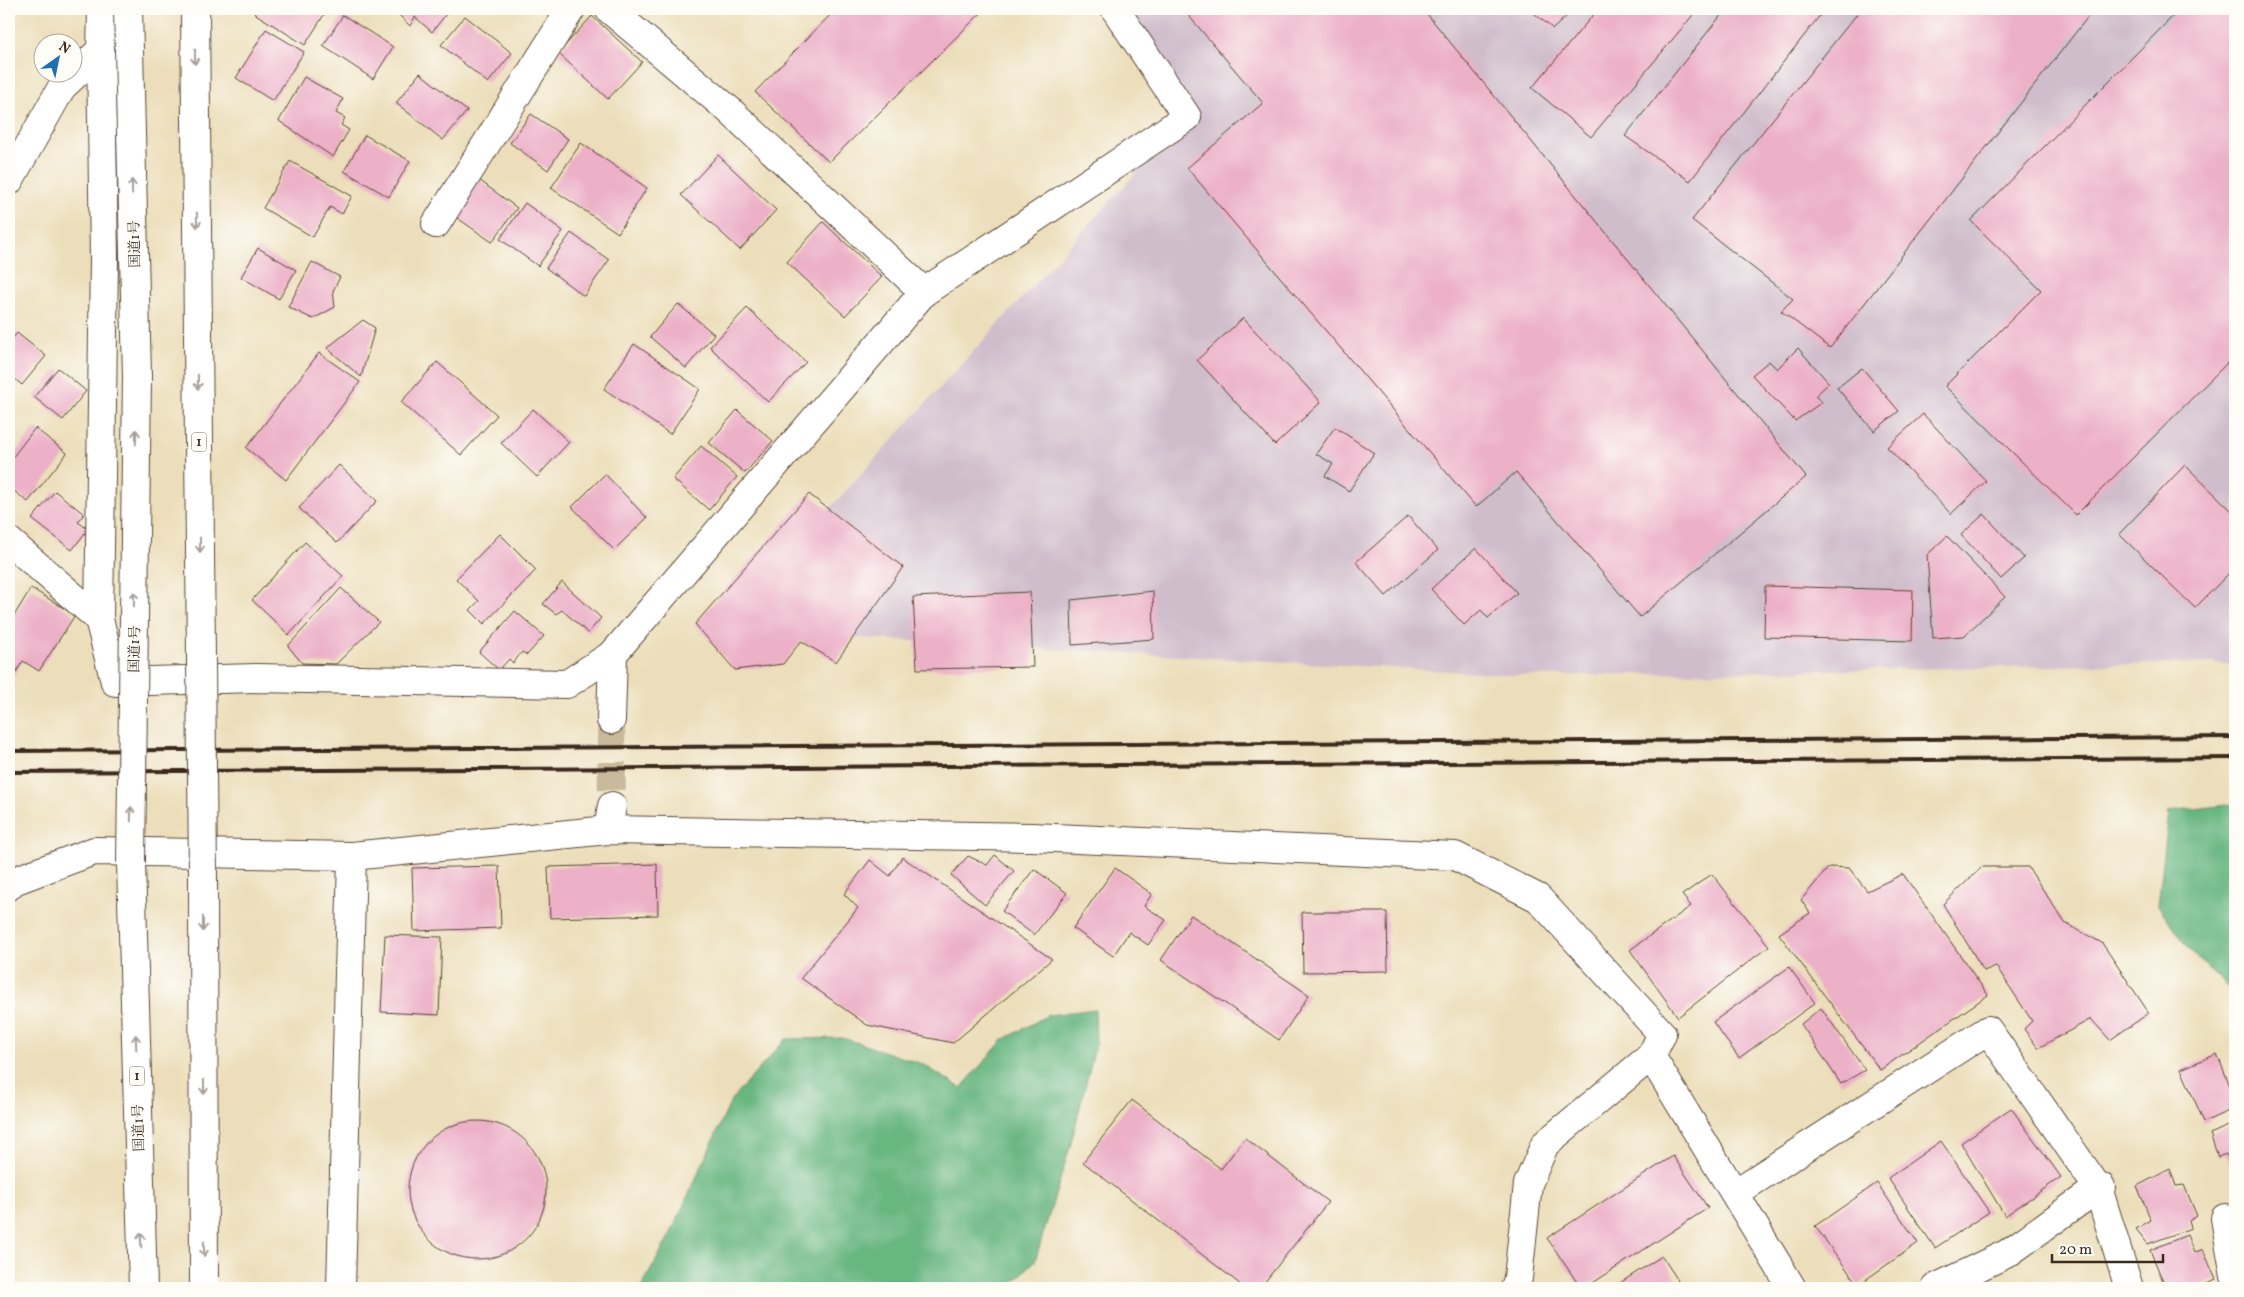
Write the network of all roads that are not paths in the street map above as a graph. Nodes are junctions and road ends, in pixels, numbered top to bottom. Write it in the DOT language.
graph roads {
  1 [pos="102,9"];
  2 [pos="128,9"];
  3 [pos="195,9"];
  4 [pos="571,9"];
  5 [pos="609,9"];
  6 [pos="1115,9"];
  7 [pos="101,50"];
  8 [pos="9,181"];
  9 [pos="436,224"];
  10 [pos="924,292"];
  11 [pos="9,541"];
  12 [pos="99,619"];
  13 [pos="613,654"];
  14 [pos="611,720"];
  15 [pos="352,856"];
  16 [pos="9,886"];
  17 [pos="1651,1056"];
  18 [pos="2099,1187"];
  19 [pos="1734,1193"];
  20 [pos="2225,1218"];
  21 [pos="2235,1276"];
  22 [pos="143,1288"];
  23 [pos="204,1288"];
  24 [pos="341,1288"];
  25 [pos="1515,1288"];
  26 [pos="1792,1288"];
  27 [pos="1935,1288"];
  28 [pos="2130,1288"];
  1 -- 7 [label="main road"];
  22 -- 2 [label="main road, 国道1号 / 1, one-way, bridge"];
  3 -- 23 [label="main road, 1, one-way, bridge"];
  4 -- 9 [label="main road"];
  5 -- 10 [label="main road"];
  6 -- 10 [label="main road"];
  7 -- 8 [label="main road"];
  7 -- 12 [label="main road"];
  10 -- 13 [label="main road"];
  11 -- 12 [label="main road"];
  12 -- 13 [label="main road"];
  13 -- 14 [label="main road"];
  15 -- 16 [label="main road"];
  15 -- 17 [label="main road"];
  15 -- 24 [label="main road"];
  17 -- 19 [label="main road"];
  17 -- 25 [label="main road"];
  18 -- 19 [label="main road"];
  18 -- 27 [label="main road"];
  18 -- 28 [label="main road"];
  19 -- 26 [label="main road"];
  20 -- 21 [label="main road"];
}
